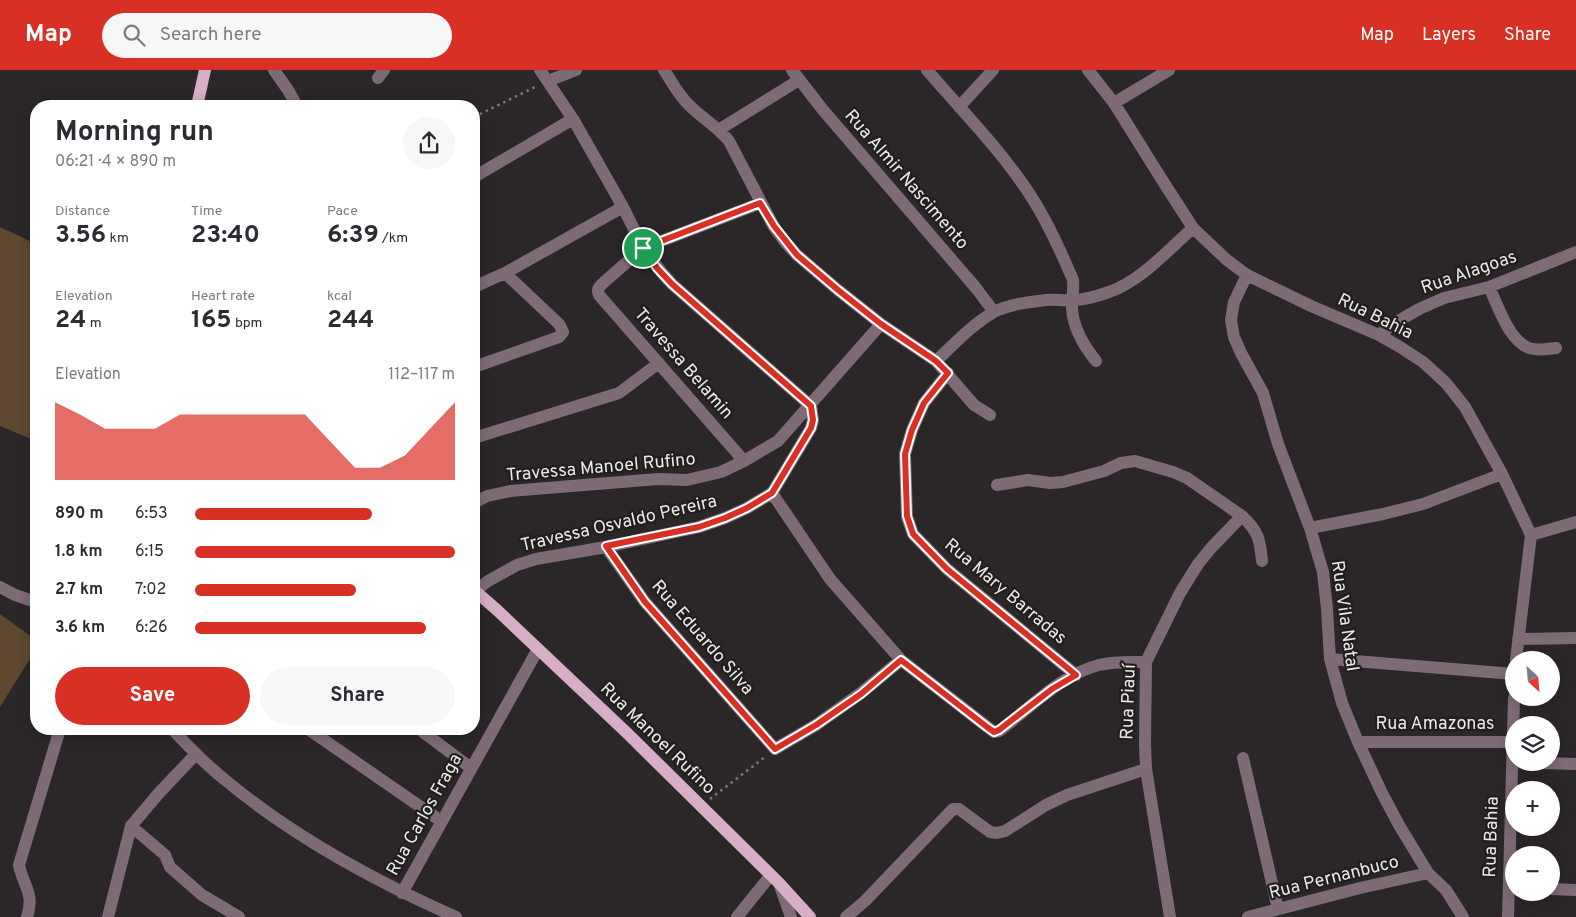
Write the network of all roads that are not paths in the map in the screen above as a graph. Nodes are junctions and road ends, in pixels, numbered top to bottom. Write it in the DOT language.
graph roads {
  1 [pos="205,70"];
  2 [pos="274,70"];
  3 [pos="540,70"];
  4 [pos="576,70"];
  5 [pos="664,70"];
  6 [pos="927,70"];
  7 [pos="993,70"];
  8 [pos="1088,70"];
  9 [pos="1168,70"];
  10 [pos="795,75"];
  11 [pos="548,81"];
  12 [pos="198,100"];
  13 [pos="294,100"];
  14 [pos="1114,103"];
  15 [pos="959,107"];
  16 [pos="573,119"];
  17 [pos="720,129"];
  18 [pos="480,174"];
  19 [pos="760,203"];
  20 [pos="623,207"];
  21 [pos="1194,228"];
  22 [pos="643,248"];
  23 [pos="1576,252"];
  24 [pos="505,273"];
  25 [pos="1246,275"];
  26 [pos="480,284"];
  27 [pos="1489,287"];
  28 [pos="1072,300"];
  29 [pos="994,312"];
  30 [pos="881,324"];
  31 [pos="1379,335"];
  32 [pos="1556,348"];
  33 [pos="936,361"];
  34 [pos="1096,361"];
  35 [pos="659,363"];
  36 [pos="480,365"];
  37 [pos="948,373"];
  38 [pos="811,406"];
  39 [pos="990,415"];
  40 [pos="480,436"];
  41 [pos="744,461"];
  42 [pos="1502,474"];
  43 [pos="997,485"];
  44 [pos="772,493"];
  45 [pos="480,500"];
  46 [pos="1242,516"];
  47 [pos="1576,522"];
  48 [pos="1310,528"];
  49 [pos="1531,535"];
  50 [pos="606,546"];
  51 [pos="1262,560"];
  52 [pos="480,586"];
  53 [pos="0,587"];
  54 [pos="480,596"];
  55 [pos="30,600"];
  56 [pos="1576,638"];
  57 [pos="1518,639"];
  58 [pos="538,649"];
  59 [pos="1517,651"];
  60 [pos="1330,659"];
  61 [pos="901,660"];
  62 [pos="1146,662"];
  63 [pos="1505,673"];
  64 [pos="1076,675"];
  65 [pos="58,735"];
  66 [pos="178,735"];
  67 [pos="317,735"];
  68 [pos="427,735"];
  69 [pos="1358,742"];
  70 [pos="1505,742"];
  71 [pos="196,754"];
  72 [pos="1243,758"];
  73 [pos="1560,764"];
  74 [pos="1576,764"];
  75 [pos="471,768"];
  76 [pos="1146,769"];
  77 [pos="1512,771"];
  78 [pos="441,821"];
  79 [pos="131,826"];
  80 [pos="1511,846"];
  81 [pos="1428,873"];
  82 [pos="775,879"];
  83 [pos="1560,889"];
  84 [pos="1576,890"];
  85 [pos="402,893"];
  86 [pos="1510,901"];
  87 [pos="1278,909"];
  88 [pos="27,917"];
  89 [pos="108,917"];
  90 [pos="239,917"];
  91 [pos="456,917"];
  92 [pos="737,917"];
  93 [pos="791,917"];
  94 [pos="810,917"];
  95 [pos="846,917"];
  96 [pos="1170,917"];
  97 [pos="1248,917"];
  98 [pos="1464,917"];
  99 [pos="1508,917"];
  1 -- 12 [label="main road"];
  2 -- 13 [label="street"];
  3 -- 11 [label="street"];
  4 -- 11 [label="street"];
  5 -- 17 [label="street"];
  6 -- 15 [label="street"];
  7 -- 15 [label="street"];
  8 -- 14 [label="street, Rua Bahia"];
  9 -- 14 [label="street"];
  10 -- 17 [label="street"];
  10 -- 29 [label="street, Rua Almir Nascimento"];
  11 -- 16 [label="street"];
  14 -- 21 [label="street, Rua Bahia"];
  15 -- 28 [label="street"];
  16 -- 18 [label="street"];
  16 -- 20 [label="street"];
  17 -- 19 [label="street"];
  19 -- 22 [label="street"];
  19 -- 30 [label="street"];
  20 -- 22 [label="street"];
  20 -- 24 [label="street"];
  21 -- 25 [label="street, Rua Bahia"];
  21 -- 28 [label="street"];
  22 -- 35 [label="street, Travessa Belamin"];
  22 -- 38 [label="street"];
  23 -- 27 [label="street, Rua Alagoas"];
  24 -- 26 [label="street"];
  24 -- 36 [label="street"];
  25 -- 31 [label="street, Rua Bahia"];
  25 -- 48 [label="street, Rua Vila Natal"];
  27 -- 31 [label="street, Rua Alagoas"];
  27 -- 32 [label="street"];
  28 -- 29 [label="street"];
  28 -- 34 [label="street"];
  29 -- 33 [label="street"];
  30 -- 33 [label="street"];
  30 -- 38 [label="street, Travessa Manoel Rufino"];
  31 -- 42 [label="street, Rua Bahia"];
  33 -- 37 [label="street"];
  35 -- 40 [label="street"];
  35 -- 41 [label="street, Travessa Belamin"];
  37 -- 39 [label="street"];
  37 -- 64 [label="street, Rua Mary Barradas"];
  38 -- 41 [label="street, Travessa Manoel Rufino"];
  38 -- 44 [label="street"];
  41 -- 45 [label="street, Travessa Manoel Rufino"];
  42 -- 48 [label="street"];
  42 -- 49 [label="street, Rua Bahia"];
  43 -- 46 [label="street"];
  44 -- 50 [label="street, Travessa Osvaldo Pereira"];
  44 -- 61 [label="street"];
  46 -- 51 [label="street"];
  46 -- 62 [label="street, Rua Piauí"];
  47 -- 49 [label="street"];
  48 -- 60 [label="street, Rua Vila Natal"];
  49 -- 57 [label="street"];
  50 -- 52 [label="street, Travessa Osvaldo Pereira"];
  50 -- 61 [label="street, Rua Eduardo Silva"];
  53 -- 55 [label="street"];
  54 -- 58 [label="main road, Rua Manoel Rufino"];
  56 -- 57 [label="street"];
  57 -- 59 [label="street"];
  58 -- 75 [label="street, Rua Carlos Fraga"];
  58 -- 82 [label="main road, Rua Manoel Rufino"];
  60 -- 63 [label="street"];
  60 -- 69 [label="street, Rua Vila Natal"];
  61 -- 64 [label="street"];
  62 -- 64 [label="street"];
  62 -- 76 [label="street, Rua Piauí"];
  65 -- 88 [label="street"];
  66 -- 71 [label="street"];
  67 -- 78 [label="street"];
  68 -- 75 [label="street"];
  69 -- 70 [label="street, Rua Amazonas"];
  69 -- 81 [label="street, Rua Vila Natal"];
  71 -- 79 [label="street"];
  71 -- 85 [label="street"];
  72 -- 87 [label="street"];
  73 -- 74 [label="street"];
  75 -- 78 [label="street, Rua Carlos Fraga"];
  76 -- 95 [label="street"];
  76 -- 96 [label="street, Rua Piauí"];
  77 -- 80 [label="street, Rua Bahia"];
  78 -- 85 [label="street, Rua Carlos Fraga"];
  79 -- 89 [label="street"];
  79 -- 90 [label="street"];
  81 -- 87 [label="street, Rua Pernanbuco"];
  81 -- 98 [label="street, Rua Vila Natal"];
  82 -- 92 [label="street"];
  82 -- 93 [label="street"];
  82 -- 94 [label="main road, Rua Manoel Rufino"];
  83 -- 84 [label="street"];
  85 -- 91 [label="street"];
  86 -- 99 [label="street, Rua Bahia"];
  87 -- 97 [label="street, Rua Pernanbuco"];
}
